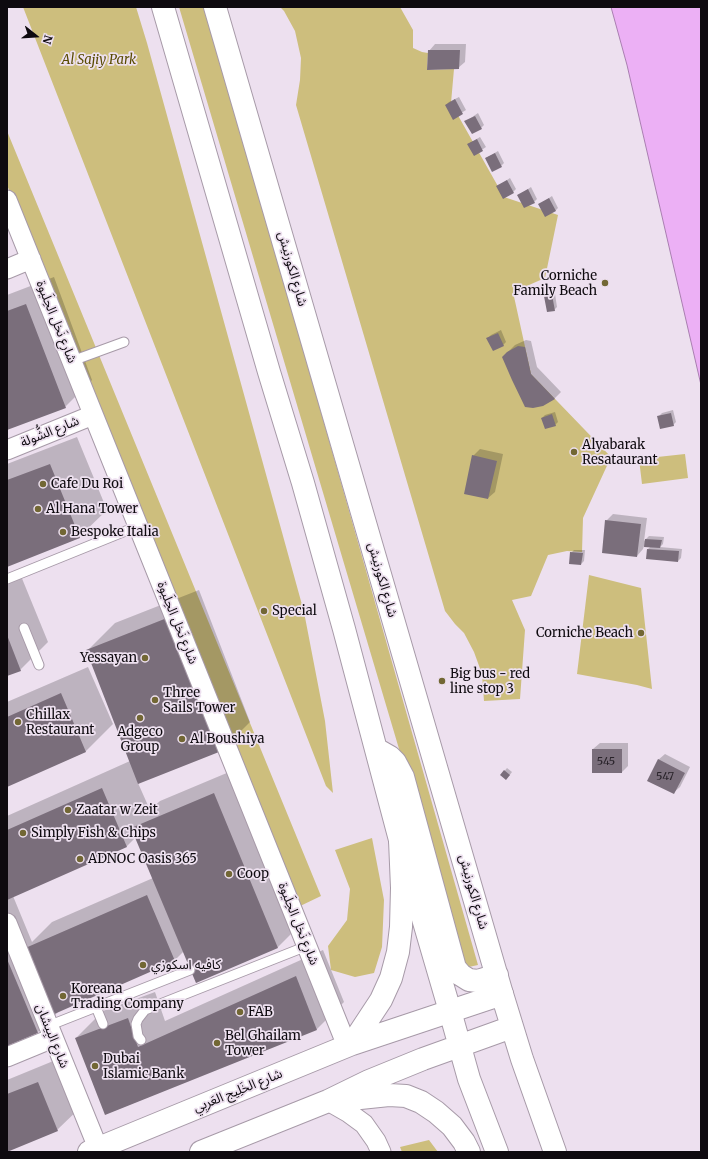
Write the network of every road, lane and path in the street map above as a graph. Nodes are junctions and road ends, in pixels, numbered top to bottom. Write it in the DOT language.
graph roads {
  1 [pos="163,7"];
  2 [pos="215,7"];
  3 [pos="7,200"];
  4 [pos="31,259"];
  5 [pos="7,269"];
  6 [pos="124,342"];
  7 [pos="72,361"];
  8 [pos="93,415"];
  9 [pos="7,450"];
  10 [pos="138,526"];
  11 [pos="7,579"];
  12 [pos="24,628"];
  13 [pos="39,665"];
  14 [pos="376,749"];
  15 [pos="400,840"];
  16 [pos="7,923"];
  17 [pos="307,946"];
  18 [pos="190,970"];
  19 [pos="500,984"];
  20 [pos="96,1007"];
  21 [pos="450,1012"];
  22 [pos="103,1024"];
  23 [pos="512,1027"];
  24 [pos="51,1032"];
  25 [pos="141,1040"];
  26 [pos="350,1045"];
  27 [pos="459,1045"];
  28 [pos="7,1057"];
  29 [pos="328,1101"];
  30 [pos="94,1150"];
  31 [pos="201,1152"];
  32 [pos="381,1152"];
  33 [pos="469,1152"];
  34 [pos="497,1152"];
  35 [pos="555,1152"];
  1 -- 14 [label="main road"];
  2 -- 19 [label="main road, شارع الكورنيش"];
  3 -- 4 [label="street, شارع نَخل الحِلَيوة"];
  4 -- 5 [label="street"];
  4 -- 7 [label="street, شارع نَخل الحِلَيوة"];
  6 -- 7 [label="lane"];
  7 -- 8 [label="street, شارع نَخل الحِلَيوة"];
  8 -- 9 [label="street, شارع الشُّولة"];
  8 -- 10 [label="street, شارع نَخل الحِلَيوة"];
  10 -- 11 [label="lane"];
  10 -- 17 [label="street, شارع نَخل الحِلَيوة"];
  12 -- 13 [label="lane"];
  14 -- 15 [label="main road"];
  14 -- 19 [label="main road"];
  15 -- 21 [label="main road"];
  15 -- 26 [label="main road"];
  16 -- 24 [label="street, شارع البِيشان"];
  17 -- 25 [label="lane"];
  17 -- 26 [label="street, شارع نَخل الحِلَيوة"];
  18 -- 20 [label="lane"];
  19 -- 21 [label="main road, شارع الخَلِيج العَربِي"];
  19 -- 23 [label="main road, شارع الكورنيش"];
  20 -- 22 [label="lane"];
  20 -- 24 [label="lane"];
  21 -- 26 [label="main road, شارع الخَلِيج العَربِي"];
  21 -- 27 [label="main road"];
  23 -- 27 [label="main road"];
  23 -- 35 [label="main road, شارع الكورنيش"];
  24 -- 28 [label="street"];
  24 -- 30 [label="street, شارع البِيشان"];
  26 -- 30 [label="main road, شارع الخَلِيج العَربِي"];
  27 -- 29 [label="main road"];
  27 -- 34 [label="main road"];
  29 -- 31 [label="main road"];
  29 -- 32 [label="street"];
  29 -- 33 [label="main road"];
}
